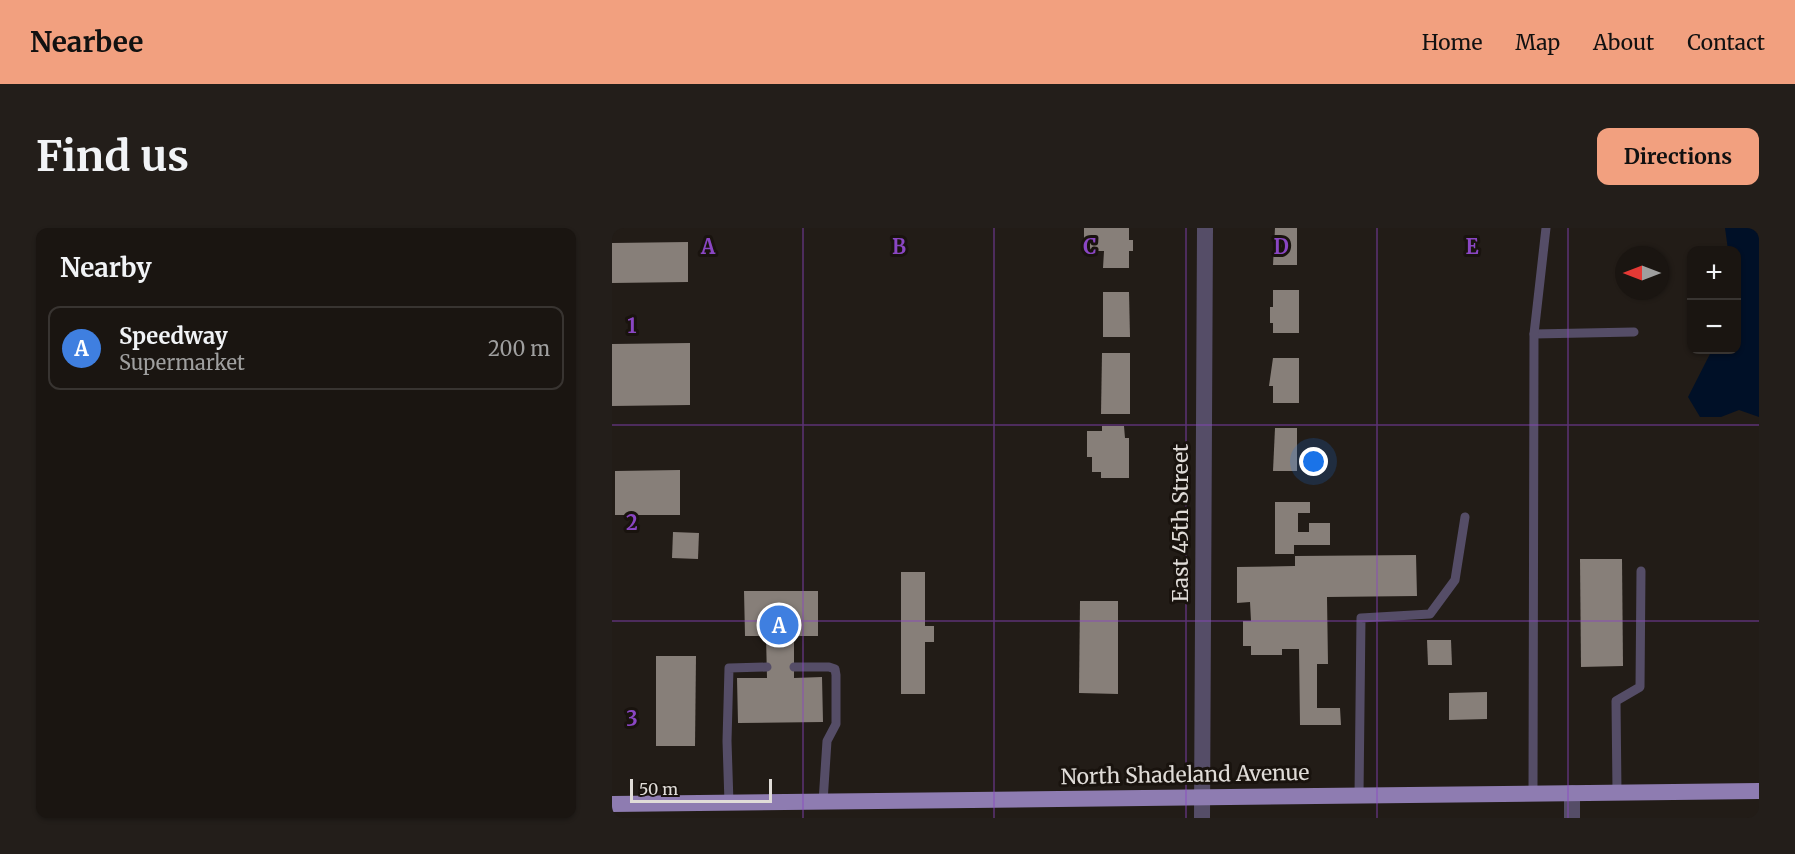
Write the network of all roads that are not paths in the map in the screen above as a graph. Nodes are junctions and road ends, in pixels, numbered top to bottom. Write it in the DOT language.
graph roads {
  1 [pos="1205,228"];
  2 [pos="1546,228"];
  3 [pos="1634,332"];
  4 [pos="1534,334"];
  5 [pos="1465,517"];
  6 [pos="1641,571"];
  7 [pos="767,667"];
  8 [pos="794,667"];
  9 [pos="1759,790"];
  10 [pos="1617,792"];
  11 [pos="1533,793"];
  12 [pos="1572,793"];
  13 [pos="1359,795"];
  14 [pos="1202,797"];
  15 [pos="823,802"];
  16 [pos="729,803"];
  17 [pos="612,804"];
  18 [pos="1202,818"];
  19 [pos="1572,818"];
  1 -- 14 [label="street, East 45th Street"];
  2 -- 4 [label="lane"];
  3 -- 4 [label="lane"];
  4 -- 11 [label="lane"];
  5 -- 13 [label="lane"];
  6 -- 10 [label="lane"];
  7 -- 16 [label="lane"];
  8 -- 15 [label="lane"];
  9 -- 10 [label="main road, North Shadeland Avenue"];
  10 -- 12 [label="main road, North Shadeland Avenue"];
  11 -- 12 [label="main road, North Shadeland Avenue"];
  11 -- 13 [label="main road, North Shadeland Avenue"];
  12 -- 19 [label="street"];
  13 -- 14 [label="main road, North Shadeland Avenue"];
  14 -- 15 [label="main road, North Shadeland Avenue"];
  14 -- 18 [label="street, East 45th Street"];
  15 -- 16 [label="main road, North Shadeland Avenue"];
  16 -- 17 [label="main road, North Shadeland Avenue"];
}
